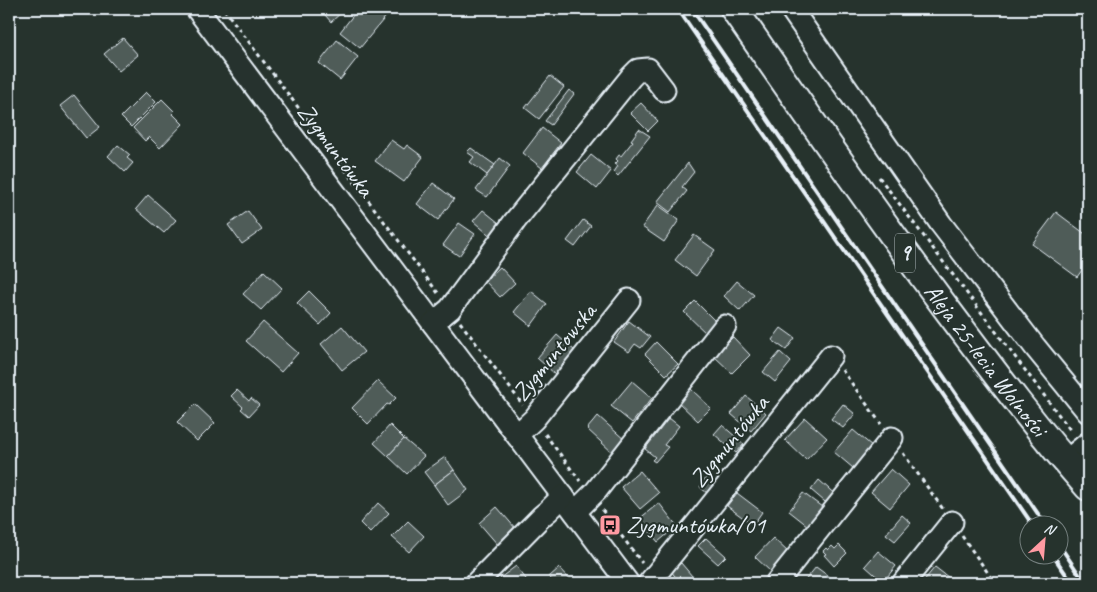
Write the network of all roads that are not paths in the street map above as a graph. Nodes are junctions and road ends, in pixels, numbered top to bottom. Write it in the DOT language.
graph roads {
  1 [pos="197,9"];
  2 [pos="734,9"];
  3 [pos="791,9"];
  4 [pos="664,90"];
  5 [pos="629,300"];
  6 [pos="433,323"];
  7 [pos="725,326"];
  8 [pos="831,356"];
  9 [pos="1088,412"];
  10 [pos="517,435"];
  11 [pos="892,438"];
  12 [pos="1088,443"];
  13 [pos="1065,462"];
  14 [pos="1088,487"];
  15 [pos="569,504"];
  16 [pos="952,522"];
  17 [pos="476,583"];
  18 [pos="628,583"];
  19 [pos="649,583"];
  20 [pos="776,583"];
  21 [pos="902,583"];
  1 -- 6 [label="street, Zygmuntówka"];
  2 -- 13 [label="main road, Aleja 25-lecia Wolności / 9"];
  3 -- 9 [label="street"];
  4 -- 6 [label="street"];
  5 -- 10 [label="street, Zygmuntowska"];
  6 -- 10 [label="street, Zygmuntówka"];
  7 -- 15 [label="street"];
  8 -- 19 [label="street, Zygmuntówka"];
  10 -- 15 [label="street, Zygmuntówka"];
  11 -- 20 [label="street"];
  12 -- 13 [label="street"];
  13 -- 14 [label="main road, Aleja 25-lecia Wolności / 9"];
  15 -- 17 [label="street"];
  15 -- 18 [label="street, Zygmuntówka"];
  16 -- 21 [label="street"];
}
